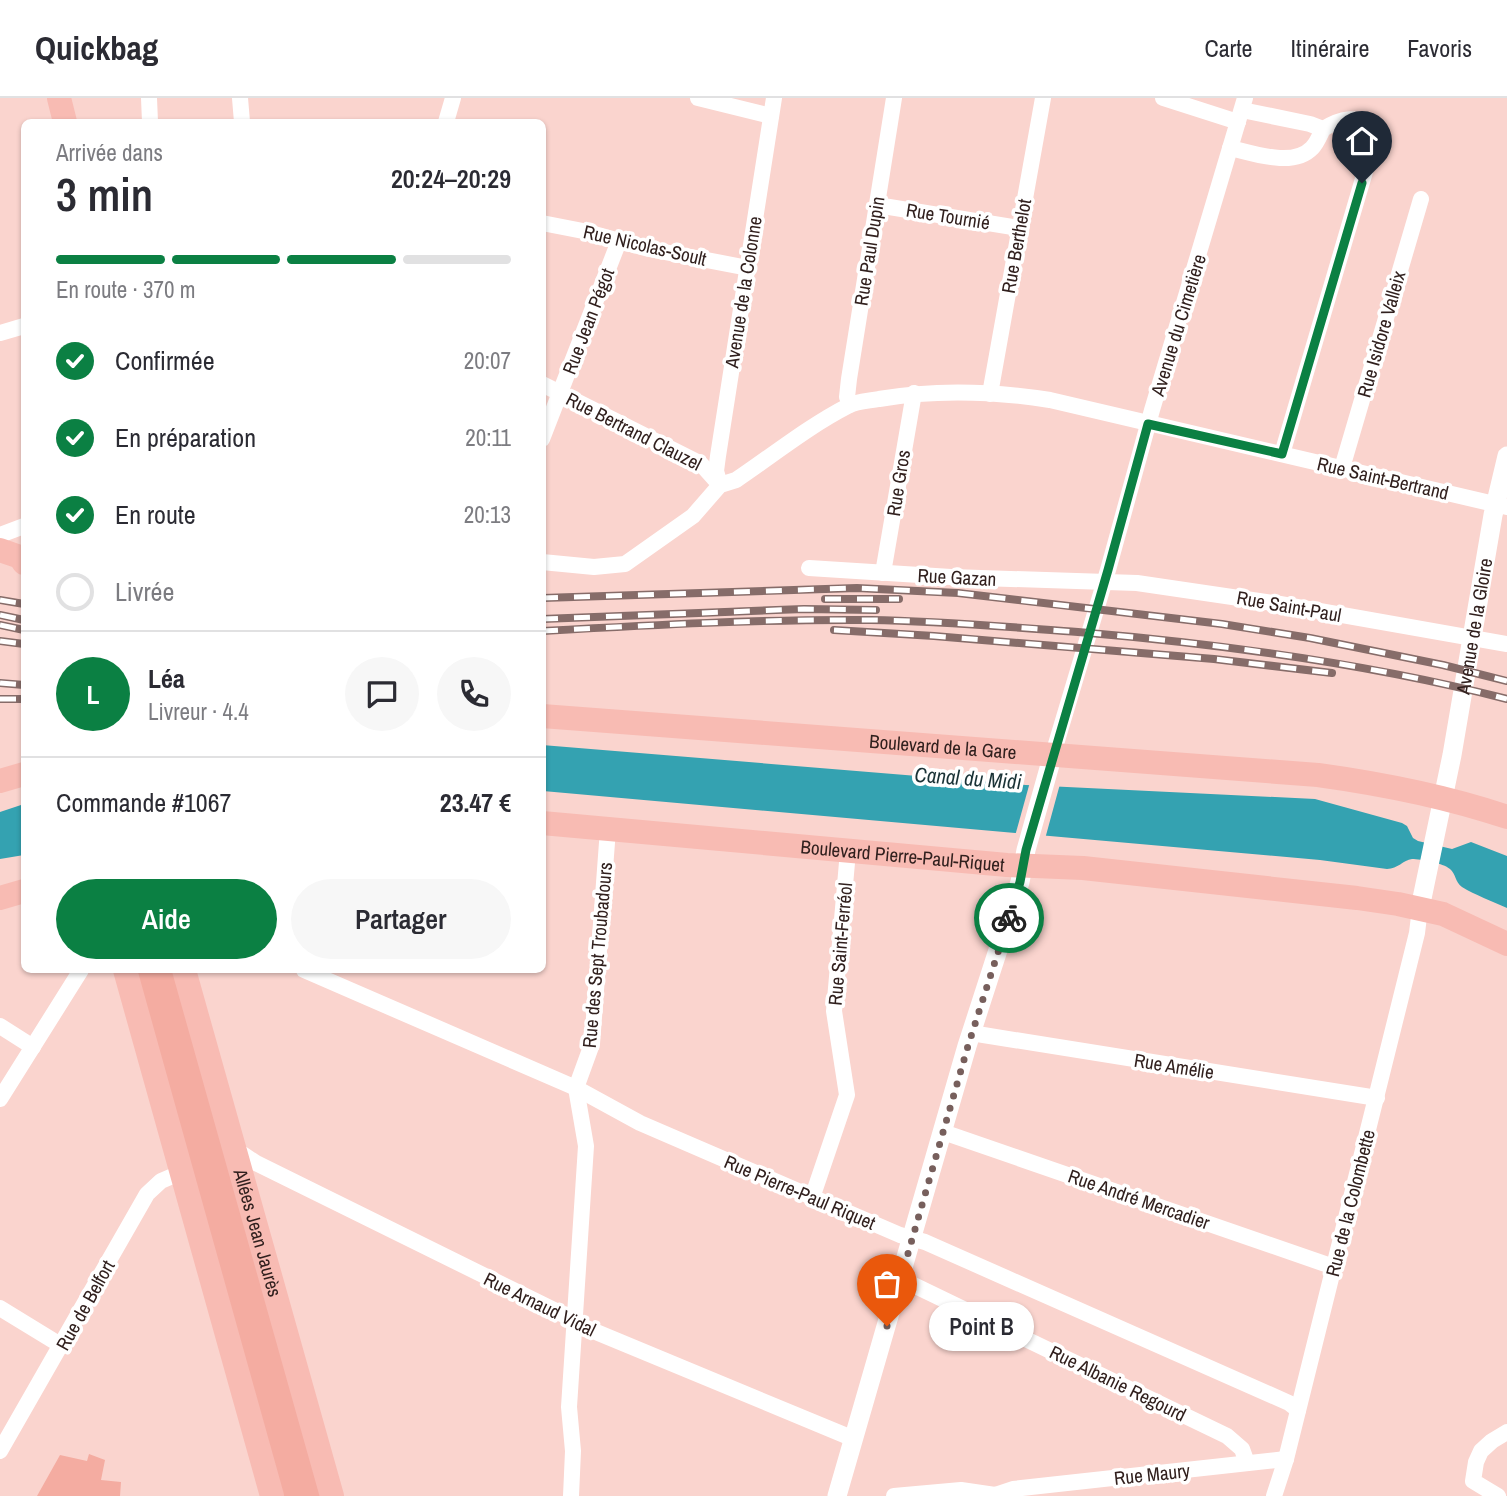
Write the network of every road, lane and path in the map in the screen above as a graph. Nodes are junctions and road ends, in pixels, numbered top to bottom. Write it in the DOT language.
graph roads {
  1 [pos="59,98"];
  2 [pos="149,98"];
  3 [pos="240,98"];
  4 [pos="453,98"];
  5 [pos="698,98"];
  6 [pos="774,98"];
  7 [pos="894,98"];
  8 [pos="1043,98"];
  9 [pos="1163,98"];
  10 [pos="1242,110"];
  11 [pos="771,116"];
  12 [pos="64,119"];
  13 [pos="150,119"];
  14 [pos="242,119"];
  15 [pos="447,119"];
  16 [pos="1323,129"];
  17 [pos="1230,149"];
  18 [pos="1421,199"];
  19 [pos="877,205"];
  20 [pos="546,224"];
  21 [pos="1019,228"];
  22 [pos="619,241"];
  23 [pos="748,268"];
  24 [pos="21,327"];
  25 [pos="0,333"];
  26 [pos="546,386"];
  27 [pos="560,393"];
  28 [pos="914,393"];
  29 [pos="990,394"];
  30 [pos="850,404"];
  31 [pos="1148,424"];
  32 [pos="546,429"];
  33 [pos="1282,454"];
  34 [pos="1507,456"];
  35 [pos="1342,468"];
  36 [pos="720,485"];
  37 [pos="1501,505"];
  38 [pos="21,527"];
  39 [pos="0,535"];
  40 [pos="0,550"];
  41 [pos="21,559"];
  42 [pos="546,562"];
  43 [pos="809,568"];
  44 [pos="883,573"];
  45 [pos="1103,587"];
  46 [pos="1472,642"];
  47 [pos="1507,643"];
  48 [pos="546,716"];
  49 [pos="1051,762"];
  50 [pos="21,775"];
  51 [pos="0,780"];
  52 [pos="1441,807"];
  53 [pos="1507,817"];
  54 [pos="546,823"];
  55 [pos="608,829"];
  56 [pos="848,851"];
  57 [pos="1025,857"];
  58 [pos="21,892"];
  59 [pos="0,898"];
  60 [pos="1420,908"];
  61 [pos="1507,944"];
  62 [pos="79,973"];
  63 [pos="126,973"];
  64 [pos="185,973"];
  65 [pos="311,973"];
  66 [pos="0,1026"];
  67 [pos="971,1033"];
  68 [pos="33,1047"];
  69 [pos="576,1088"];
  70 [pos="0,1098"];
  71 [pos="1377,1098"];
  72 [pos="943,1132"];
  73 [pos="235,1149"];
  74 [pos="182,1172"];
  75 [pos="812,1198"];
  76 [pos="913,1238"];
  77 [pos="1334,1267"];
  78 [pos="901,1279"];
  79 [pos="0,1308"];
  80 [pos="574,1321"];
  81 [pos="62,1346"];
  82 [pos="1298,1410"];
  83 [pos="1507,1433"];
  84 [pos="854,1439"];
  85 [pos="0,1451"];
  86 [pos="1286,1459"];
  87 [pos="1247,1463"];
  88 [pos="996,1495"];
  89 [pos="272,1496"];
  90 [pos="332,1496"];
  91 [pos="571,1496"];
  92 [pos="837,1496"];
  93 [pos="894,1496"];
  94 [pos="1274,1496"];
  95 [pos="1498,1496"];
  1 -- 12 [label="main road"];
  2 -- 13 [label="street"];
  3 -- 14 [label="street"];
  4 -- 15 [label="street"];
  5 -- 11 [label="street"];
  6 -- 11 [label="street, Avenue de la Colonne"];
  7 -- 19 [label="street, Rue Paul Dupin"];
  8 -- 21 [label="street, Rue Berthelot"];
  9 -- 10 [label="street"];
  10 -- 16 [label="street"];
  10 -- 17 [label="street, Avenue du Cimetière"];
  11 -- 23 [label="street, Avenue de la Colonne"];
  16 -- 17 [label="street"];
  16 -- 33 [label="street"];
  17 -- 31 [label="street, Avenue du Cimetière"];
  18 -- 35 [label="street, Rue Isidore Valleix"];
  19 -- 21 [label="street, Rue Tournié"];
  19 -- 30 [label="street, Rue Paul Dupin"];
  20 -- 22 [label="street, Rue Nicolas-Soult"];
  21 -- 29 [label="street, Rue Berthelot"];
  22 -- 23 [label="street, Rue Nicolas-Soult"];
  22 -- 27 [label="street, Rue Jean Pégot"];
  23 -- 36 [label="street, Avenue de la Colonne"];
  24 -- 25 [label="street"];
  26 -- 27 [label="street, Rue Bertrand Clauzel"];
  27 -- 32 [label="street, Rue Jean Pégot"];
  27 -- 36 [label="street, Rue Bertrand Clauzel"];
  28 -- 29 [label="street, Rue Saint-Bertrand"];
  28 -- 30 [label="street, Rue Saint-Bertrand"];
  28 -- 44 [label="street, Rue Gros"];
  29 -- 31 [label="street, Rue Saint-Bertrand"];
  30 -- 36 [label="street"];
  31 -- 33 [label="street, Rue Saint-Bertrand"];
  31 -- 45 [label="street, Avenue du Cimetière"];
  33 -- 35 [label="street, Rue Saint-Bertrand"];
  34 -- 37 [label="street, Avenue de la Gloire"];
  35 -- 37 [label="street, Rue Saint-Bertrand"];
  36 -- 42 [label="street"];
  37 -- 46 [label="street, Avenue de la Gloire"];
  38 -- 39 [label="street"];
  40 -- 41 [label="main road"];
  43 -- 44 [label="street, Rue Gazan"];
  44 -- 45 [label="street, Rue Gazan"];
  45 -- 46 [label="street, Rue Saint-Paul"];
  45 -- 49 [label="street, Avenue du Cimetière"];
  46 -- 47 [label="street, Rue Saint-Paul"];
  46 -- 52 [label="street, Avenue de la Gloire"];
  48 -- 49 [label="main road, Boulevard de la Gare"];
  49 -- 52 [label="main road, Boulevard de la Gare"];
  49 -- 57 [label="street"];
  50 -- 51 [label="main road"];
  52 -- 53 [label="main road, Boulevard de la Gare"];
  52 -- 60 [label="street, Avenue de la Gloire"];
  54 -- 55 [label="main road, Boulevard Pierre-Paul-Riquet"];
  55 -- 56 [label="main road, Boulevard Pierre-Paul-Riquet"];
  55 -- 69 [label="street, Rue des Sept Troubadours"];
  56 -- 57 [label="main road, Boulevard Pierre-Paul-Riquet"];
  56 -- 75 [label="street, Rue Saint-Ferréol"];
  57 -- 60 [label="main road, Boulevard Pierre-Paul-Riquet"];
  57 -- 67 [label="street"];
  58 -- 59 [label="main road"];
  60 -- 61 [label="main road, Boulevard Pierre-Paul-Riquet"];
  60 -- 71 [label="street, Rue de la Colombette"];
  62 -- 68 [label="street"];
  63 -- 74 [label="main road"];
  64 -- 73 [label="main road, Allées Jean Jaurès"];
  65 -- 69 [label="street, Rue Pierre-Paul Riquet"];
  66 -- 68 [label="street"];
  67 -- 71 [label="street, Rue Amélie"];
  67 -- 72 [label="street"];
  68 -- 70 [label="street"];
  69 -- 75 [label="street, Rue Pierre-Paul Riquet"];
  69 -- 80 [label="street"];
  71 -- 77 [label="street, Rue de la Colombette"];
  72 -- 76 [label="street"];
  72 -- 77 [label="street, Rue André Mercadier"];
  73 -- 80 [label="street, Rue Arnaud Vidal"];
  73 -- 90 [label="main road, Allées Jean Jaurès"];
  74 -- 81 [label="street, Rue de Belfort"];
  74 -- 89 [label="main road"];
  75 -- 76 [label="street, Rue Pierre-Paul Riquet"];
  76 -- 78 [label="street"];
  76 -- 82 [label="street, Rue Pierre-Paul Riquet"];
  77 -- 82 [label="street, Rue de la Colombette"];
  78 -- 84 [label="street"];
  78 -- 87 [label="street, Rue Albanie Regourd"];
  79 -- 81 [label="street"];
  80 -- 84 [label="street, Rue Arnaud Vidal"];
  80 -- 91 [label="street"];
  81 -- 85 [label="street, Rue de Belfort"];
  82 -- 86 [label="street, Rue de la Colombette"];
  83 -- 95 [label="street"];
  84 -- 92 [label="street"];
  86 -- 87 [label="street, Rue Maury"];
  86 -- 94 [label="street, Rue de la Colombette"];
  87 -- 88 [label="street, Rue Maury"];
  88 -- 93 [label="street, Rue Maury"];
}
